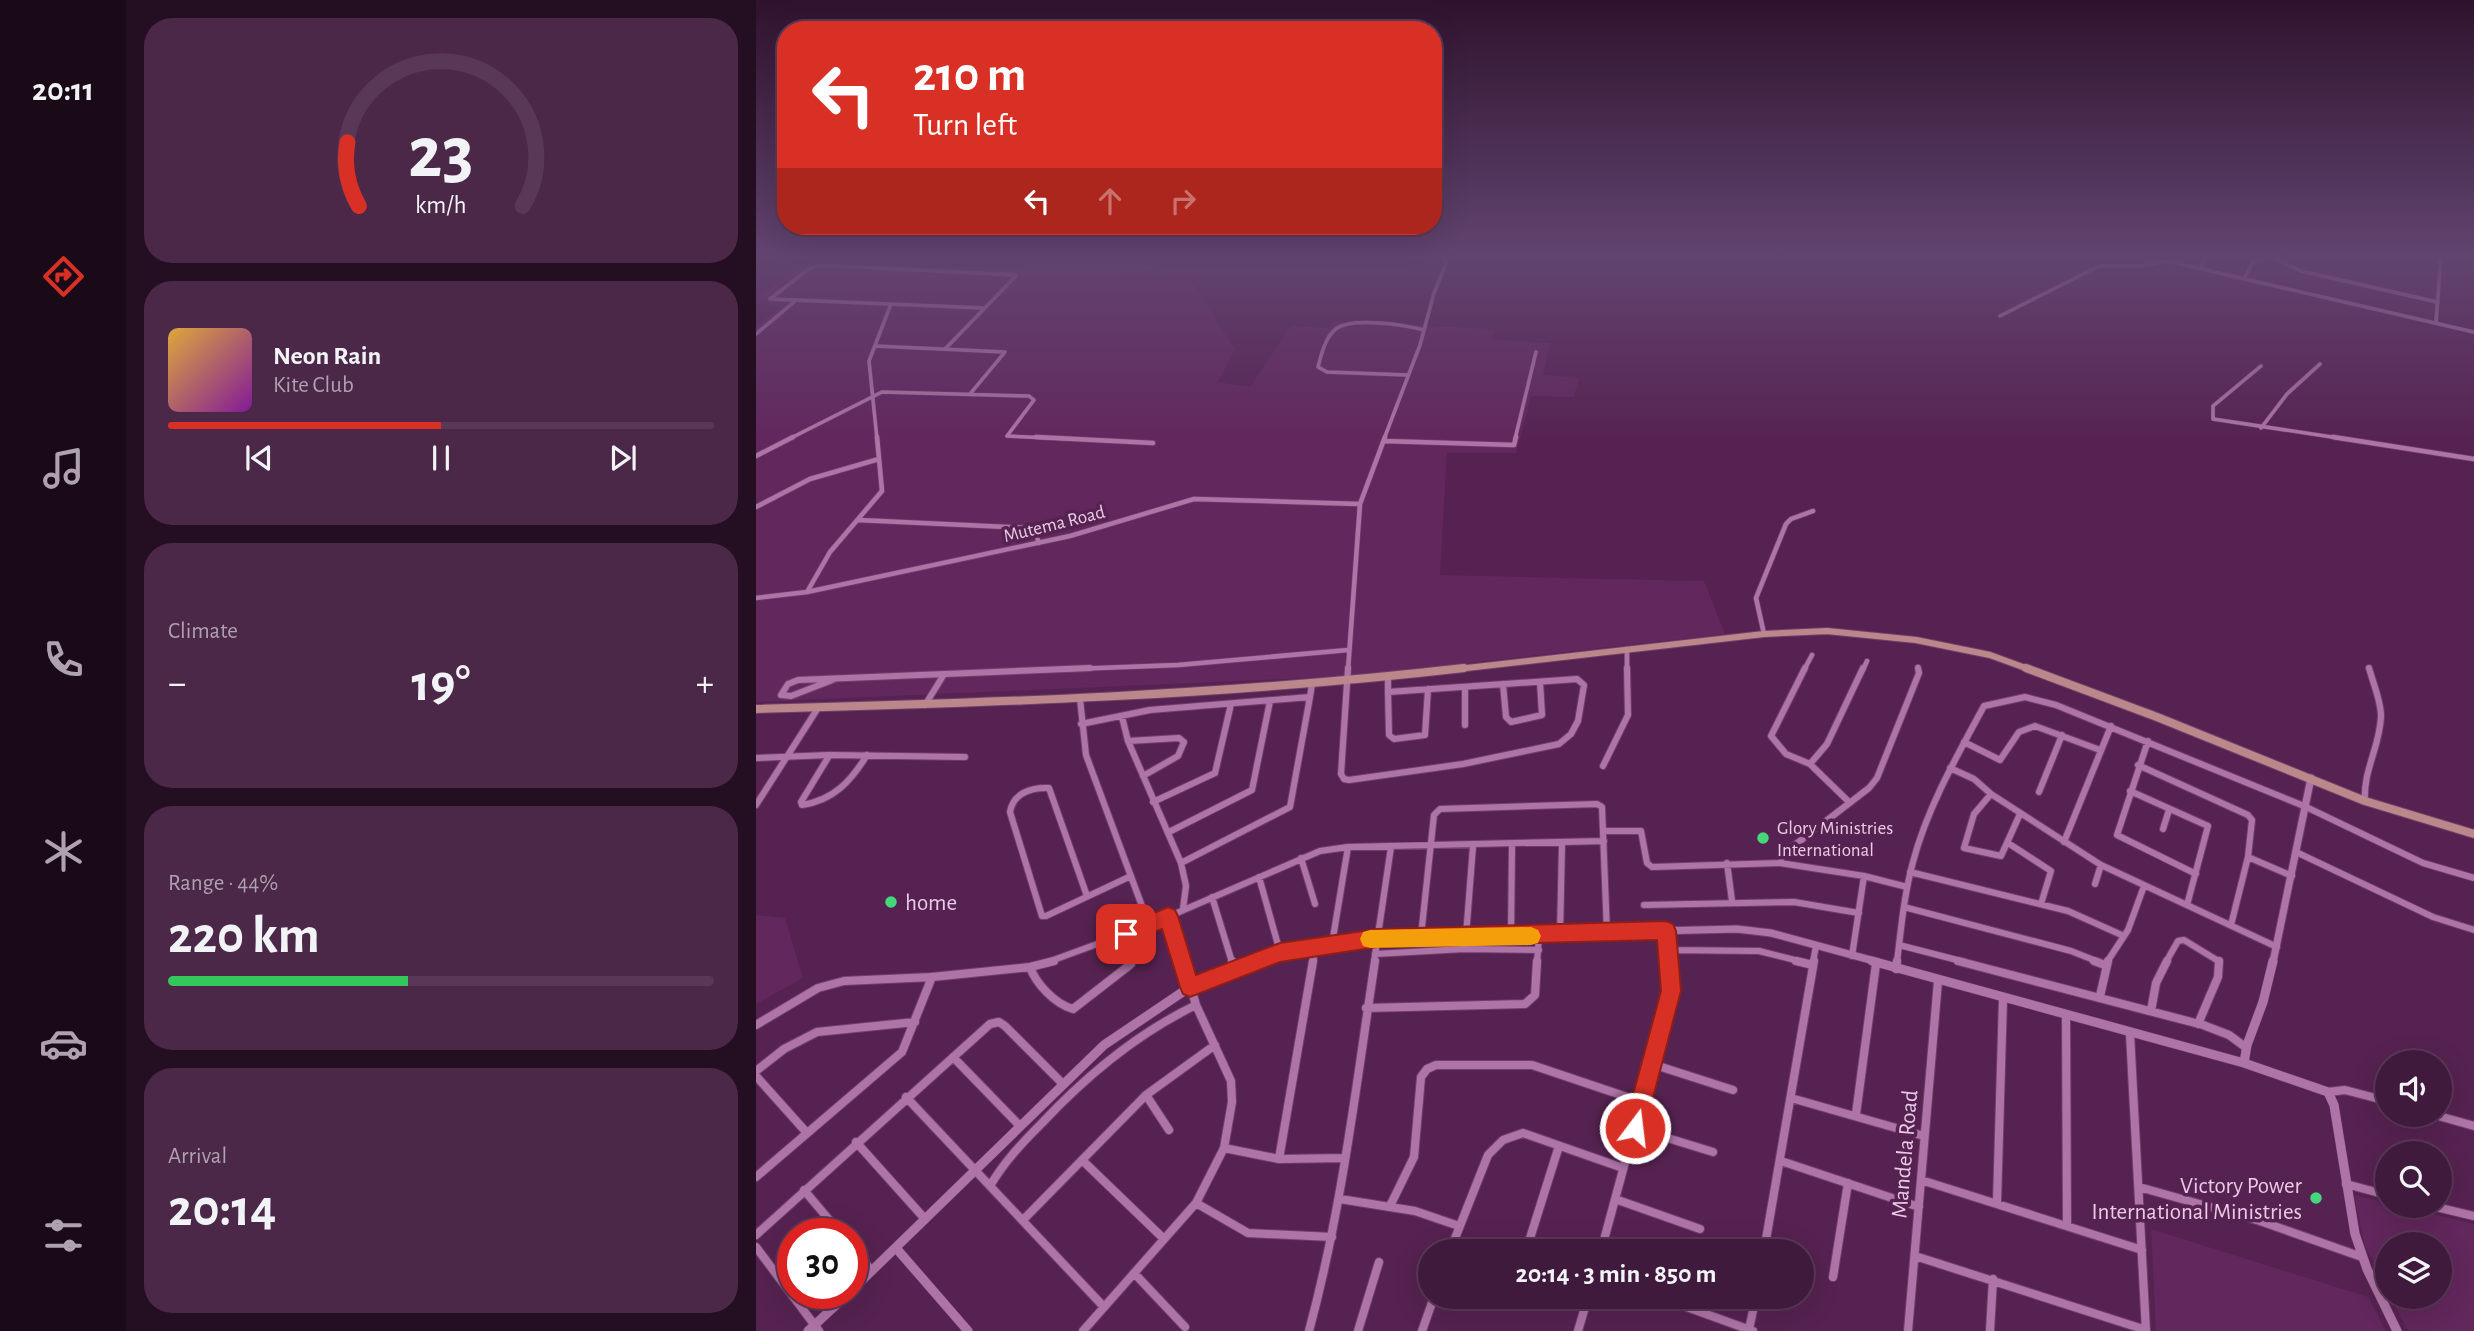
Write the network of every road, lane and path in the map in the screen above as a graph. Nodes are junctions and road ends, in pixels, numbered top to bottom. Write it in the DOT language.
graph roads {
  1 [pos="775,318"];
  2 [pos="886,318"];
  3 [pos="974,318"];
  4 [pos="1425,318"];
  5 [pos="2418,318"];
  6 [pos="2435,318"];
  7 [pos="2435,322"];
  8 [pos="1424,330"];
  9 [pos="2474,332"];
  10 [pos="756,334"];
  11 [pos="875,346"];
  12 [pos="946,348"];
  13 [pos="1536,352"];
  14 [pos="2320,364"];
  15 [pos="2261,366"];
  16 [pos="1407,375"];
  17 [pos="970,394"];
  18 [pos="870,396"];
  19 [pos="2261,428"];
  20 [pos="1384,441"];
  21 [pos="1153,443"];
  22 [pos="756,456"];
  23 [pos="879,459"];
  24 [pos="2474,459"];
  25 [pos="1360,504"];
  26 [pos="756,507"];
  27 [pos="1813,511"];
  28 [pos="858,520"];
  29 [pos="1039,543"];
  30 [pos="807,592"];
  31 [pos="756,598"];
  32 [pos="1764,634"];
  33 [pos="1627,649"];
  34 [pos="1348,650"];
  35 [pos="1812,655"];
  36 [pos="1867,661"];
  37 [pos="1918,667"];
  38 [pos="2369,668"];
  39 [pos="1433,672"];
  40 [pos="943,676"];
  41 [pos="1388,676"];
  42 [pos="835,679"];
  43 [pos="1349,681"];
  44 [pos="1540,681"];
  45 [pos="1312,684"];
  46 [pos="1503,684"];
  47 [pos="1465,687"];
  48 [pos="1244,689"];
  49 [pos="1431,689"];
  50 [pos="1388,692"];
  51 [pos="1310,697"];
  52 [pos="1080,699"];
  53 [pos="1270,701"];
  54 [pos="1241,703"];
  55 [pos="1231,704"];
  56 [pos="925,705"];
  57 [pos="818,708"];
  58 [pos="756,709"];
  59 [pos="1122,717"];
  60 [pos="1081,724"];
  61 [pos="1465,725"];
  62 [pos="2110,726"];
  63 [pos="2062,735"];
  64 [pos="1128,741"];
  65 [pos="2148,741"];
  66 [pos="1964,742"];
  67 [pos="2100,750"];
  68 [pos="829,755"];
  69 [pos="867,755"];
  70 [pos="788,757"];
  71 [pos="965,757"];
  72 [pos="756,758"];
  73 [pos="1810,764"];
  74 [pos="2138,765"];
  75 [pos="1603,766"];
  76 [pos="1950,768"];
  77 [pos="1143,775"];
  78 [pos="2311,778"];
  79 [pos="2039,792"];
  80 [pos="2130,792"];
  81 [pos="1991,794"];
  82 [pos="2365,801"];
  83 [pos="1153,802"];
  84 [pos="1849,802"];
  85 [pos="756,805"];
  86 [pos="2304,806"];
  87 [pos="2169,810"];
  88 [pos="2020,814"];
  89 [pos="2163,829"];
  90 [pos="1604,831"];
  91 [pos="1168,832"];
  92 [pos="2474,834"];
  93 [pos="1604,841"];
  94 [pos="2064,842"];
  95 [pos="1562,843"];
  96 [pos="1512,844"];
  97 [pos="2008,844"];
  98 [pos="1430,846"];
  99 [pos="1473,846"];
  100 [pos="1348,847"];
  101 [pos="1391,847"];
  102 [pos="2296,852"];
  103 [pos="2248,856"];
  104 [pos="1301,858"];
  105 [pos="1181,863"];
  106 [pos="1727,863"];
  107 [pos="1780,863"];
  108 [pos="2101,865"];
  109 [pos="1910,872"];
  110 [pos="2196,874"];
  111 [pos="1131,876"];
  112 [pos="1864,876"];
  113 [pos="2292,876"];
  114 [pos="1259,877"];
  115 [pos="2474,878"];
  116 [pos="2095,884"];
  117 [pos="2144,886"];
  118 [pos="1907,887"];
  119 [pos="1087,896"];
  120 [pos="1212,897"];
  121 [pos="1732,901"];
  122 [pos="1315,904"];
  123 [pos="2041,904"];
  124 [pos="1644,905"];
  125 [pos="2187,905"];
  126 [pos="1904,907"];
  127 [pos="1183,909"];
  128 [pos="1859,913"];
  129 [pos="1168,916"];
  130 [pos="1149,925"];
  131 [pos="2231,925"];
  132 [pos="2474,930"];
  133 [pos="1666,931"];
  134 [pos="1126,934"];
  135 [pos="1607,934"];
  136 [pos="1560,935"];
  137 [pos="1421,936"];
  138 [pos="1466,936"];
  139 [pos="1539,936"];
  140 [pos="2124,936"];
  141 [pos="1511,937"];
  142 [pos="1377,938"];
  143 [pos="1332,944"];
  144 [pos="1316,945"];
  145 [pos="1899,945"];
  146 [pos="1816,946"];
  147 [pos="2277,947"];
  148 [pos="1539,950"];
  149 [pos="1667,950"];
  150 [pos="1280,953"];
  151 [pos="1375,954"];
  152 [pos="1852,956"];
  153 [pos="1876,964"];
  154 [pos="1813,965"];
  155 [pos="2105,965"];
  156 [pos="1030,967"];
  157 [pos="1234,968"];
  158 [pos="1896,969"];
  159 [pos="932,976"];
  160 [pos="1938,981"];
  161 [pos="1190,987"];
  162 [pos="2100,996"];
  163 [pos="2003,999"];
  164 [pos="1196,1005"];
  165 [pos="1366,1008"];
  166 [pos="2151,1011"];
  167 [pos="2066,1016"];
  168 [pos="915,1022"];
  169 [pos="2197,1024"];
  170 [pos="756,1025"];
  171 [pos="2130,1034"];
  172 [pos="1215,1045"];
  173 [pos="2244,1046"];
  174 [pos="953,1057"];
  175 [pos="2244,1063"];
  176 [pos="1652,1065"];
  177 [pos="756,1073"];
  178 [pos="1063,1084"];
  179 [pos="1733,1090"];
  180 [pos="2328,1093"];
  181 [pos="1146,1096"];
  182 [pos="906,1097"];
  183 [pos="1791,1098"];
  184 [pos="2375,1098"];
  185 [pos="1642,1102"];
  186 [pos="1856,1114"];
  187 [pos="2452,1120"];
  188 [pos="1020,1126"];
  189 [pos="2474,1126"];
  190 [pos="1635,1128"];
  191 [pos="1169,1130"];
  192 [pos="807,1133"];
  193 [pos="1924,1136"];
  194 [pos="856,1143"];
  195 [pos="1559,1146"];
  196 [pos="1224,1148"];
  197 [pos="1713,1153"];
  198 [pos="1345,1158"];
  199 [pos="1279,1159"];
  200 [pos="1082,1160"];
  201 [pos="1781,1161"];
  202 [pos="1623,1168"];
  203 [pos="974,1172"];
  204 [pos="756,1177"];
  205 [pos="1922,1180"];
  206 [pos="1848,1183"];
  207 [pos="2346,1184"];
  208 [pos="990,1186"];
  209 [pos="2139,1187"];
  210 [pos="804,1190"];
  211 [pos="2375,1192"];
  212 [pos="1340,1199"];
  213 [pos="1615,1199"];
  214 [pos="1997,1202"];
  215 [pos="1196,1203"];
  216 [pos="1390,1206"];
  217 [pos="1919,1208"];
  218 [pos="2452,1211"];
  219 [pos="2474,1216"];
  220 [pos="828,1218"];
  221 [pos="925,1219"];
  222 [pos="1023,1220"];
  223 [pos="2067,1223"];
  224 [pos="1460,1226"];
  225 [pos="1700,1229"];
  226 [pos="756,1235"];
  227 [pos="1332,1237"];
  228 [pos="1164,1239"];
  229 [pos="1455,1239"];
  230 [pos="1530,1239"];
  231 [pos="1604,1239"];
  232 [pos="1766,1239"];
  233 [pos="756,1247"];
  234 [pos="896,1248"];
  235 [pos="2142,1250"];
  236 [pos="1915,1256"];
  237 [pos="2362,1257"];
  238 [pos="1379,1262"];
  239 [pos="868,1265"];
  240 [pos="873,1271"];
  241 [pos="1133,1273"];
  242 [pos="868,1276"];
  243 [pos="1833,1277"];
  244 [pos="1993,1279"];
  245 [pos="1104,1307"];
  246 [pos="834,1309"];
  247 [pos="1430,1309"];
  248 [pos="1584,1309"];
  249 [pos="1692,1309"];
  250 [pos="1754,1309"];
  251 [pos="1185,1327"];
  252 [pos="814,1329"];
  253 [pos="1751,1330"];
  254 [pos="2146,1330"];
  255 [pos="968,1331"];
  256 [pos="1083,1331"];
  257 [pos="1309,1331"];
  258 [pos="1358,1331"];
  259 [pos="1422,1331"];
  260 [pos="1578,1331"];
  261 [pos="1908,1331"];
  262 [pos="1990,1331"];
  263 [pos="2397,1331"];
  1 -- 10 [label="street"];
  2 -- 11 [label="street"];
  3 -- 12 [label="street"];
  4 -- 8 [label="street"];
  5 -- 7 [label="street"];
  6 -- 7 [label="street"];
  7 -- 9 [label="street"];
  8 -- 16 [label="street"];
  8 -- 16 [label="street"];
  11 -- 12 [label="street"];
  11 -- 18 [label="street"];
  12 -- 17 [label="street"];
  13 -- 20 [label="street"];
  14 -- 19 [label="street"];
  15 -- 19 [label="street"];
  16 -- 20 [label="street"];
  17 -- 18 [label="street"];
  17 -- 21 [label="street"];
  18 -- 22 [label="street"];
  18 -- 23 [label="street"];
  19 -- 24 [label="street"];
  20 -- 25 [label="street"];
  23 -- 26 [label="street"];
  23 -- 28 [label="street"];
  25 -- 29 [label="street, Mutema Road"];
  25 -- 34 [label="street"];
  27 -- 32 [label="street"];
  28 -- 29 [label="street"];
  28 -- 30 [label="street"];
  29 -- 30 [label="street, Mutema Road"];
  30 -- 31 [label="street, Mutema Road"];
  32 -- 33 [label="main road"];
  32 -- 78 [label="main road"];
  33 -- 39 [label="main road"];
  33 -- 75 [label="street"];
  34 -- 40 [label="street"];
  34 -- 43 [label="street"];
  35 -- 73 [label="street"];
  36 -- 73 [label="street"];
  37 -- 84 [label="street"];
  38 -- 82 [label="street"];
  39 -- 41 [label="main road"];
  39 -- 49 [label="street"];
  40 -- 42 [label="street"];
  40 -- 56 [label="street"];
  41 -- 43 [label="main road"];
  41 -- 50 [label="street"];
  42 -- 42 [label="street"];
  43 -- 44 [label="street"];
  43 -- 45 [label="main road"];
  44 -- 46 [label="street"];
  44 -- 46 [label="street"];
  45 -- 48 [label="main road"];
  45 -- 51 [label="street"];
  46 -- 47 [label="street"];
  47 -- 49 [label="street"];
  47 -- 61 [label="street"];
  48 -- 52 [label="main road"];
  48 -- 54 [label="street"];
  49 -- 50 [label="street"];
  49 -- 50 [label="street"];
  51 -- 53 [label="street"];
  51 -- 105 [label="street"];
  52 -- 56 [label="main road"];
  52 -- 60 [label="street"];
  53 -- 54 [label="street"];
  53 -- 91 [label="street"];
  54 -- 55 [label="street"];
  55 -- 59 [label="street"];
  55 -- 83 [label="street"];
  56 -- 57 [label="main road"];
  57 -- 58 [label="main road"];
  57 -- 70 [label="street"];
  59 -- 60 [label="street"];
  59 -- 64 [label="street"];
  60 -- 111 [label="street"];
  62 -- 65 [label="street"];
  62 -- 66 [label="street"];
  62 -- 67 [label="street"];
  63 -- 66 [label="street"];
  63 -- 67 [label="street"];
  63 -- 79 [label="street"];
  64 -- 77 [label="street"];
  64 -- 77 [label="street"];
  65 -- 74 [label="street"];
  65 -- 86 [label="street"];
  66 -- 76 [label="street"];
  67 -- 94 [label="street"];
  68 -- 69 [label="street"];
  68 -- 69 [label="street"];
  68 -- 70 [label="street"];
  69 -- 71 [label="street"];
  70 -- 72 [label="street"];
  70 -- 85 [label="street"];
  73 -- 84 [label="street"];
  74 -- 80 [label="street"];
  74 -- 103 [label="street"];
  76 -- 81 [label="street"];
  76 -- 109 [label="street"];
  77 -- 83 [label="street"];
  78 -- 82 [label="main road"];
  78 -- 86 [label="street"];
  80 -- 87 [label="street"];
  80 -- 110 [label="street"];
  81 -- 88 [label="street"];
  81 -- 97 [label="street"];
  82 -- 92 [label="main road"];
  83 -- 91 [label="street"];
  84 -- 107 [label="street"];
  86 -- 102 [label="street"];
  86 -- 115 [label="street"];
  87 -- 89 [label="street"];
  87 -- 110 [label="street"];
  88 -- 94 [label="street"];
  88 -- 97 [label="street"];
  90 -- 93 [label="street"];
  90 -- 98 [label="street"];
  90 -- 106 [label="street"];
  91 -- 105 [label="street"];
  93 -- 95 [label="street"];
  93 -- 135 [label="street"];
  94 -- 108 [label="street"];
  95 -- 96 [label="street"];
  95 -- 136 [label="street"];
  96 -- 99 [label="street"];
  96 -- 141 [label="street"];
  97 -- 123 [label="street"];
  98 -- 99 [label="street"];
  98 -- 101 [label="street"];
  98 -- 137 [label="street"];
  99 -- 138 [label="street"];
  100 -- 101 [label="street"];
  100 -- 104 [label="street"];
  100 -- 143 [label="street"];
  101 -- 142 [label="street"];
  102 -- 113 [label="street"];
  102 -- 132 [label="street"];
  103 -- 113 [label="street"];
  103 -- 131 [label="street"];
  104 -- 114 [label="street"];
  104 -- 122 [label="street"];
  105 -- 127 [label="street"];
  106 -- 107 [label="street"];
  106 -- 121 [label="street"];
  107 -- 112 [label="street"];
  108 -- 116 [label="street"];
  108 -- 117 [label="street"];
  109 -- 118 [label="street"];
  109 -- 123 [label="street"];
  110 -- 125 [label="street"];
  111 -- 119 [label="street"];
  111 -- 130 [label="street"];
  112 -- 118 [label="street"];
  112 -- 128 [label="street"];
  113 -- 147 [label="street"];
  114 -- 120 [label="street"];
  114 -- 150 [label="street"];
  117 -- 125 [label="street"];
  117 -- 140 [label="street"];
  118 -- 126 [label="street"];
  119 -- 119 [label="street"];
  120 -- 127 [label="street"];
  120 -- 157 [label="street"];
  121 -- 124 [label="street"];
  121 -- 128 [label="street"];
  123 -- 140 [label="street"];
  125 -- 131 [label="street"];
  126 -- 145 [label="street"];
  126 -- 155 [label="street"];
  127 -- 129 [label="street"];
  128 -- 152 [label="street"];
  129 -- 130 [label="street"];
  129 -- 161 [label="street"];
  130 -- 134 [label="street"];
  131 -- 147 [label="street"];
  133 -- 135 [label="street"];
  133 -- 146 [label="street"];
  133 -- 149 [label="street"];
  134 -- 156 [label="street"];
  134 -- 156 [label="street"];
  135 -- 136 [label="street"];
  136 -- 139 [label="street"];
  137 -- 138 [label="street"];
  137 -- 142 [label="street"];
  138 -- 141 [label="street"];
  139 -- 141 [label="street"];
  139 -- 148 [label="street"];
  140 -- 155 [label="street"];
  142 -- 143 [label="street"];
  142 -- 151 [label="street"];
  143 -- 144 [label="street"];
  144 -- 150 [label="street"];
  144 -- 199 [label="street"];
  145 -- 158 [label="street"];
  145 -- 162 [label="street"];
  146 -- 152 [label="street"];
  146 -- 154 [label="street"];
  147 -- 173 [label="street"];
  148 -- 151 [label="street"];
  148 -- 165 [label="street"];
  149 -- 154 [label="street"];
  149 -- 176 [label="street"];
  150 -- 157 [label="street"];
  151 -- 165 [label="street"];
  152 -- 153 [label="street"];
  153 -- 158 [label="street"];
  153 -- 186 [label="street"];
  154 -- 183 [label="street"];
  155 -- 162 [label="street"];
  156 -- 159 [label="street"];
  157 -- 161 [label="street"];
  158 -- 160 [label="street"];
  159 -- 168 [label="street"];
  159 -- 170 [label="street"];
  160 -- 163 [label="street"];
  160 -- 193 [label="street, Mandela Road"];
  161 -- 164 [label="street"];
  161 -- 178 [label="street"];
  162 -- 166 [label="street"];
  163 -- 167 [label="street"];
  163 -- 214 [label="street"];
  164 -- 172 [label="street"];
  164 -- 208 [label="street"];
  165 -- 198 [label="street"];
  166 -- 169 [label="street"];
  166 -- 169 [label="street"];
  167 -- 171 [label="street"];
  167 -- 223 [label="street"];
  168 -- 177 [label="street"];
  168 -- 192 [label="street"];
  169 -- 173 [label="street"];
  171 -- 175 [label="street"];
  171 -- 209 [label="street"];
  172 -- 181 [label="street"];
  172 -- 196 [label="street"];
  173 -- 175 [label="street"];
  174 -- 178 [label="street"];
  174 -- 182 [label="street"];
  174 -- 188 [label="street"];
  175 -- 180 [label="street"];
  176 -- 179 [label="street"];
  176 -- 185 [label="street"];
  177 -- 192 [label="street"];
  178 -- 188 [label="street"];
  180 -- 184 [label="street"];
  180 -- 207 [label="street"];
  181 -- 191 [label="street"];
  181 -- 200 [label="street"];
  182 -- 194 [label="street"];
  182 -- 203 [label="street"];
  183 -- 186 [label="street"];
  183 -- 201 [label="street"];
  185 -- 190 [label="street"];
  185 -- 216 [label="street"];
  186 -- 193 [label="street"];
  187 -- 189 [label="street"];
  188 -- 203 [label="street"];
  190 -- 197 [label="street"];
  190 -- 202 [label="street"];
  192 -- 204 [label="street"];
  193 -- 205 [label="street, Mandela Road"];
  194 -- 210 [label="street"];
  194 -- 221 [label="street"];
  195 -- 202 [label="street"];
  195 -- 224 [label="street"];
  195 -- 230 [label="street"];
  196 -- 199 [label="street"];
  196 -- 215 [label="street"];
  198 -- 199 [label="street"];
  198 -- 212 [label="street"];
  200 -- 222 [label="street"];
  200 -- 228 [label="street"];
  201 -- 206 [label="street"];
  201 -- 232 [label="street"];
  202 -- 213 [label="street"];
  203 -- 208 [label="street"];
  203 -- 221 [label="street"];
  205 -- 214 [label="street"];
  205 -- 217 [label="street, Mandela Road"];
  206 -- 217 [label="street"];
  206 -- 243 [label="street"];
  207 -- 211 [label="street"];
  207 -- 237 [label="street"];
  208 -- 222 [label="street"];
  209 -- 235 [label="street"];
  209 -- 237 [label="street"];
  210 -- 220 [label="street"];
  210 -- 226 [label="street"];
  212 -- 216 [label="street"];
  212 -- 227 [label="street"];
  213 -- 225 [label="street"];
  213 -- 231 [label="street"];
  214 -- 223 [label="street"];
  215 -- 227 [label="street"];
  215 -- 228 [label="street"];
  216 -- 224 [label="street"];
  217 -- 236 [label="street, Mandela Road"];
  218 -- 219 [label="street"];
  221 -- 234 [label="street"];
  222 -- 245 [label="street"];
  223 -- 235 [label="street"];
  224 -- 229 [label="street"];
  227 -- 257 [label="street"];
  228 -- 241 [label="street"];
  233 -- 252 [label="street"];
  234 -- 240 [label="street"];
  234 -- 255 [label="street"];
  235 -- 254 [label="street"];
  236 -- 244 [label="street"];
  236 -- 261 [label="street, Mandela Road"];
  237 -- 263 [label="street"];
  238 -- 258 [label="street"];
  239 -- 240 [label="street"];
  240 -- 242 [label="street"];
  241 -- 245 [label="street"];
  241 -- 251 [label="street"];
  244 -- 254 [label="street"];
  244 -- 262 [label="street"];
  245 -- 256 [label="street"];
  246 -- 252 [label="street"];
  247 -- 259 [label="street"];
  248 -- 260 [label="street"];
  249 -- 253 [label="street"];
  250 -- 253 [label="street"];
}
